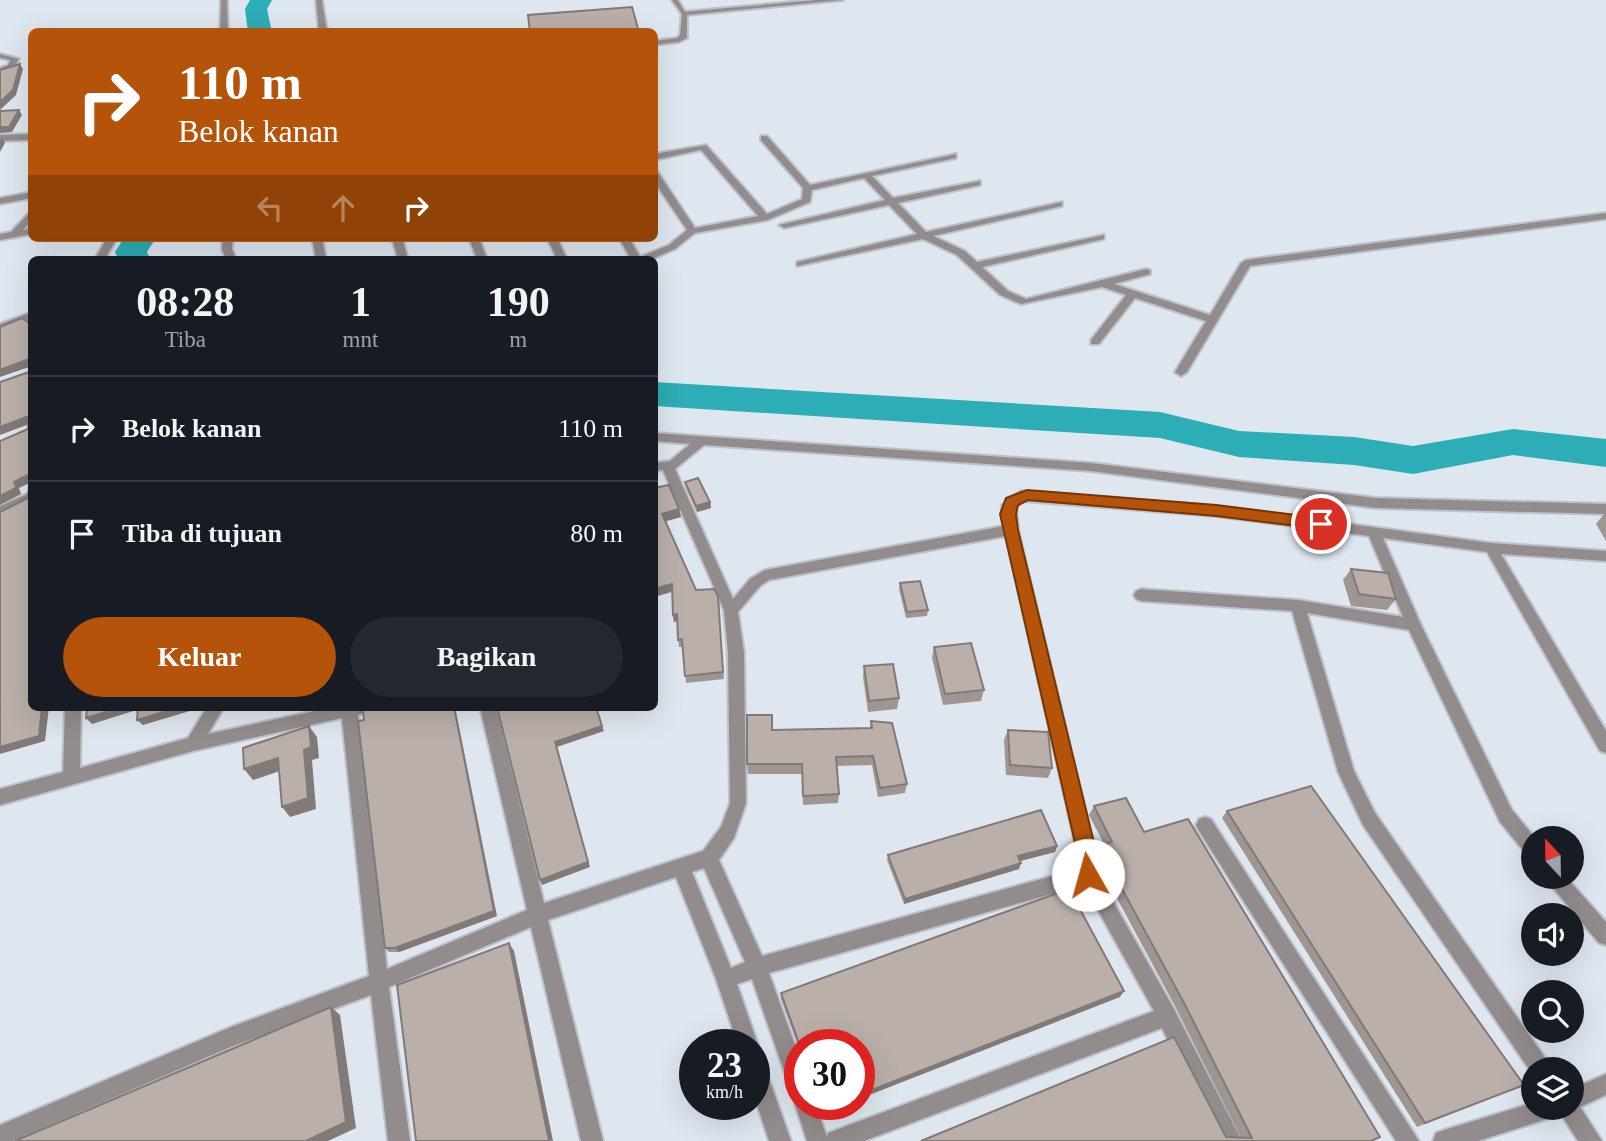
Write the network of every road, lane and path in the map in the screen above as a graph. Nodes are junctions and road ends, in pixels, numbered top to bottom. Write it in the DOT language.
graph roads {
  1 [pos="224,0"];
  2 [pos="318,0"];
  3 [pos="675,0"];
  4 [pos="840,0"];
  5 [pos="684,13"];
  6 [pos="224,28"];
  7 [pos="322,28"];
  8 [pos="658,43"];
  9 [pos="0,56"];
  10 [pos="0,71"];
  11 [pos="28,137"];
  12 [pos="0,138"];
  13 [pos="764,138"];
  14 [pos="658,156"];
  15 [pos="953,156"];
  16 [pos="866,175"];
  17 [pos="658,179"];
  18 [pos="977,183"];
  19 [pos="808,188"];
  20 [pos="28,196"];
  21 [pos="0,201"];
  22 [pos="891,202"];
  23 [pos="1059,204"];
  24 [pos="1606,216"];
  25 [pos="28,218"];
  26 [pos="765,218"];
  27 [pos="784,225"];
  28 [pos="28,231"];
  29 [pos="692,231"];
  30 [pos="15,233"];
  31 [pos="923,236"];
  32 [pos="0,237"];
  33 [pos="1101,237"];
  34 [pos="651,256"];
  35 [pos="801,264"];
  36 [pos="975,266"];
  37 [pos="1146,272"];
  38 [pos="1102,284"];
  39 [pos="1132,294"];
  40 [pos="28,317"];
  41 [pos="1212,319"];
  42 [pos="0,328"];
  43 [pos="1095,342"];
  44 [pos="1181,372"];
  45 [pos="658,437"];
  46 [pos="698,444"];
  47 [pos="661,467"];
  48 [pos="28,498"];
  49 [pos="1606,509"];
  50 [pos="0,512"];
  51 [pos="1011,530"];
  52 [pos="1373,531"];
  53 [pos="1491,548"];
  54 [pos="1606,556"];
  55 [pos="1141,595"];
  56 [pos="1298,607"];
  57 [pos="730,610"];
  58 [pos="1414,625"];
  59 [pos="73,711"];
  60 [pos="214,711"];
  61 [pos="341,711"];
  62 [pos="354,711"];
  63 [pos="489,711"];
  64 [pos="193,744"];
  65 [pos="1606,746"];
  66 [pos="71,777"];
  67 [pos="0,797"];
  68 [pos="1205,825"];
  69 [pos="1521,834"];
  70 [pos="709,858"];
  71 [pos="682,869"];
  72 [pos="1088,875"];
  73 [pos="1565,889"];
  74 [pos="540,914"];
  75 [pos="1606,936"];
  76 [pos="757,967"];
  77 [pos="726,979"];
  78 [pos="379,982"];
  79 [pos="1167,1016"];
  80 [pos="743,1029"];
  81 [pos="784,1043"];
  82 [pos="1533,1057"];
  83 [pos="1606,1084"];
  84 [pos="1584,1094"];
  85 [pos="770,1111"];
  86 [pos="1521,1117"];
  87 [pos="811,1120"];
  88 [pos="1576,1120"];
  89 [pos="0,1136"];
  90 [pos="399,1141"];
  91 [pos="592,1141"];
  92 [pos="780,1141"];
  93 [pos="818,1141"];
  94 [pos="836,1141"];
  95 [pos="1231,1141"];
  96 [pos="1408,1141"];
  97 [pos="1444,1141"];
  98 [pos="1591,1141"];
  1 -- 6 [label="street"];
  2 -- 7 [label="street"];
  3 -- 5 [label="street"];
  4 -- 5 [label="street"];
  5 -- 8 [label="street"];
  9 -- 10 [label="street"];
  11 -- 12 [label="street"];
  13 -- 19 [label="street"];
  14 -- 26 [label="street"];
  15 -- 16 [label="street"];
  16 -- 19 [label="street"];
  16 -- 22 [label="street"];
  17 -- 29 [label="street"];
  18 -- 22 [label="street"];
  19 -- 26 [label="street"];
  20 -- 21 [label="street"];
  22 -- 27 [label="street"];
  22 -- 31 [label="street"];
  23 -- 31 [label="street"];
  24 -- 41 [label="street"];
  25 -- 30 [label="street"];
  26 -- 29 [label="street"];
  28 -- 30 [label="street"];
  29 -- 34 [label="street"];
  30 -- 32 [label="street"];
  31 -- 35 [label="street"];
  31 -- 36 [label="street"];
  33 -- 36 [label="street"];
  36 -- 38 [label="street"];
  37 -- 38 [label="street"];
  38 -- 39 [label="street"];
  39 -- 41 [label="street"];
  39 -- 43 [label="street"];
  40 -- 42 [label="street"];
  41 -- 44 [label="street"];
  45 -- 46 [label="street"];
  46 -- 47 [label="street"];
  46 -- 49 [label="street"];
  47 -- 57 [label="street"];
  48 -- 50 [label="street"];
  51 -- 52 [label="street"];
  51 -- 57 [label="street"];
  51 -- 72 [label="street"];
  52 -- 53 [label="street"];
  52 -- 58 [label="street"];
  53 -- 54 [label="street"];
  53 -- 65 [label="street"];
  55 -- 56 [label="street"];
  56 -- 58 [label="street"];
  56 -- 82 [label="street"];
  57 -- 70 [label="street"];
  58 -- 69 [label="street"];
  59 -- 66 [label="street"];
  60 -- 64 [label="street"];
  61 -- 64 [label="street"];
  62 -- 78 [label="street"];
  63 -- 74 [label="street"];
  64 -- 66 [label="street"];
  66 -- 67 [label="street"];
  68 -- 96 [label="street"];
  70 -- 71 [label="street"];
  70 -- 76 [label="street"];
  71 -- 74 [label="street"];
  71 -- 77 [label="street"];
  72 -- 76 [label="street"];
  72 -- 79 [label="street"];
  73 -- 75 [label="street"];
  74 -- 78 [label="street"];
  74 -- 91 [label="street"];
  76 -- 77 [label="street"];
  76 -- 81 [label="street"];
  77 -- 80 [label="street"];
  78 -- 89 [label="street"];
  78 -- 90 [label="street"];
  79 -- 94 [label="street"];
  79 -- 95 [label="street"];
  83 -- 84 [label="street"];
  85 -- 92 [label="street"];
  86 -- 97 [label="street"];
  87 -- 93 [label="street"];
  88 -- 98 [label="street"];
}
